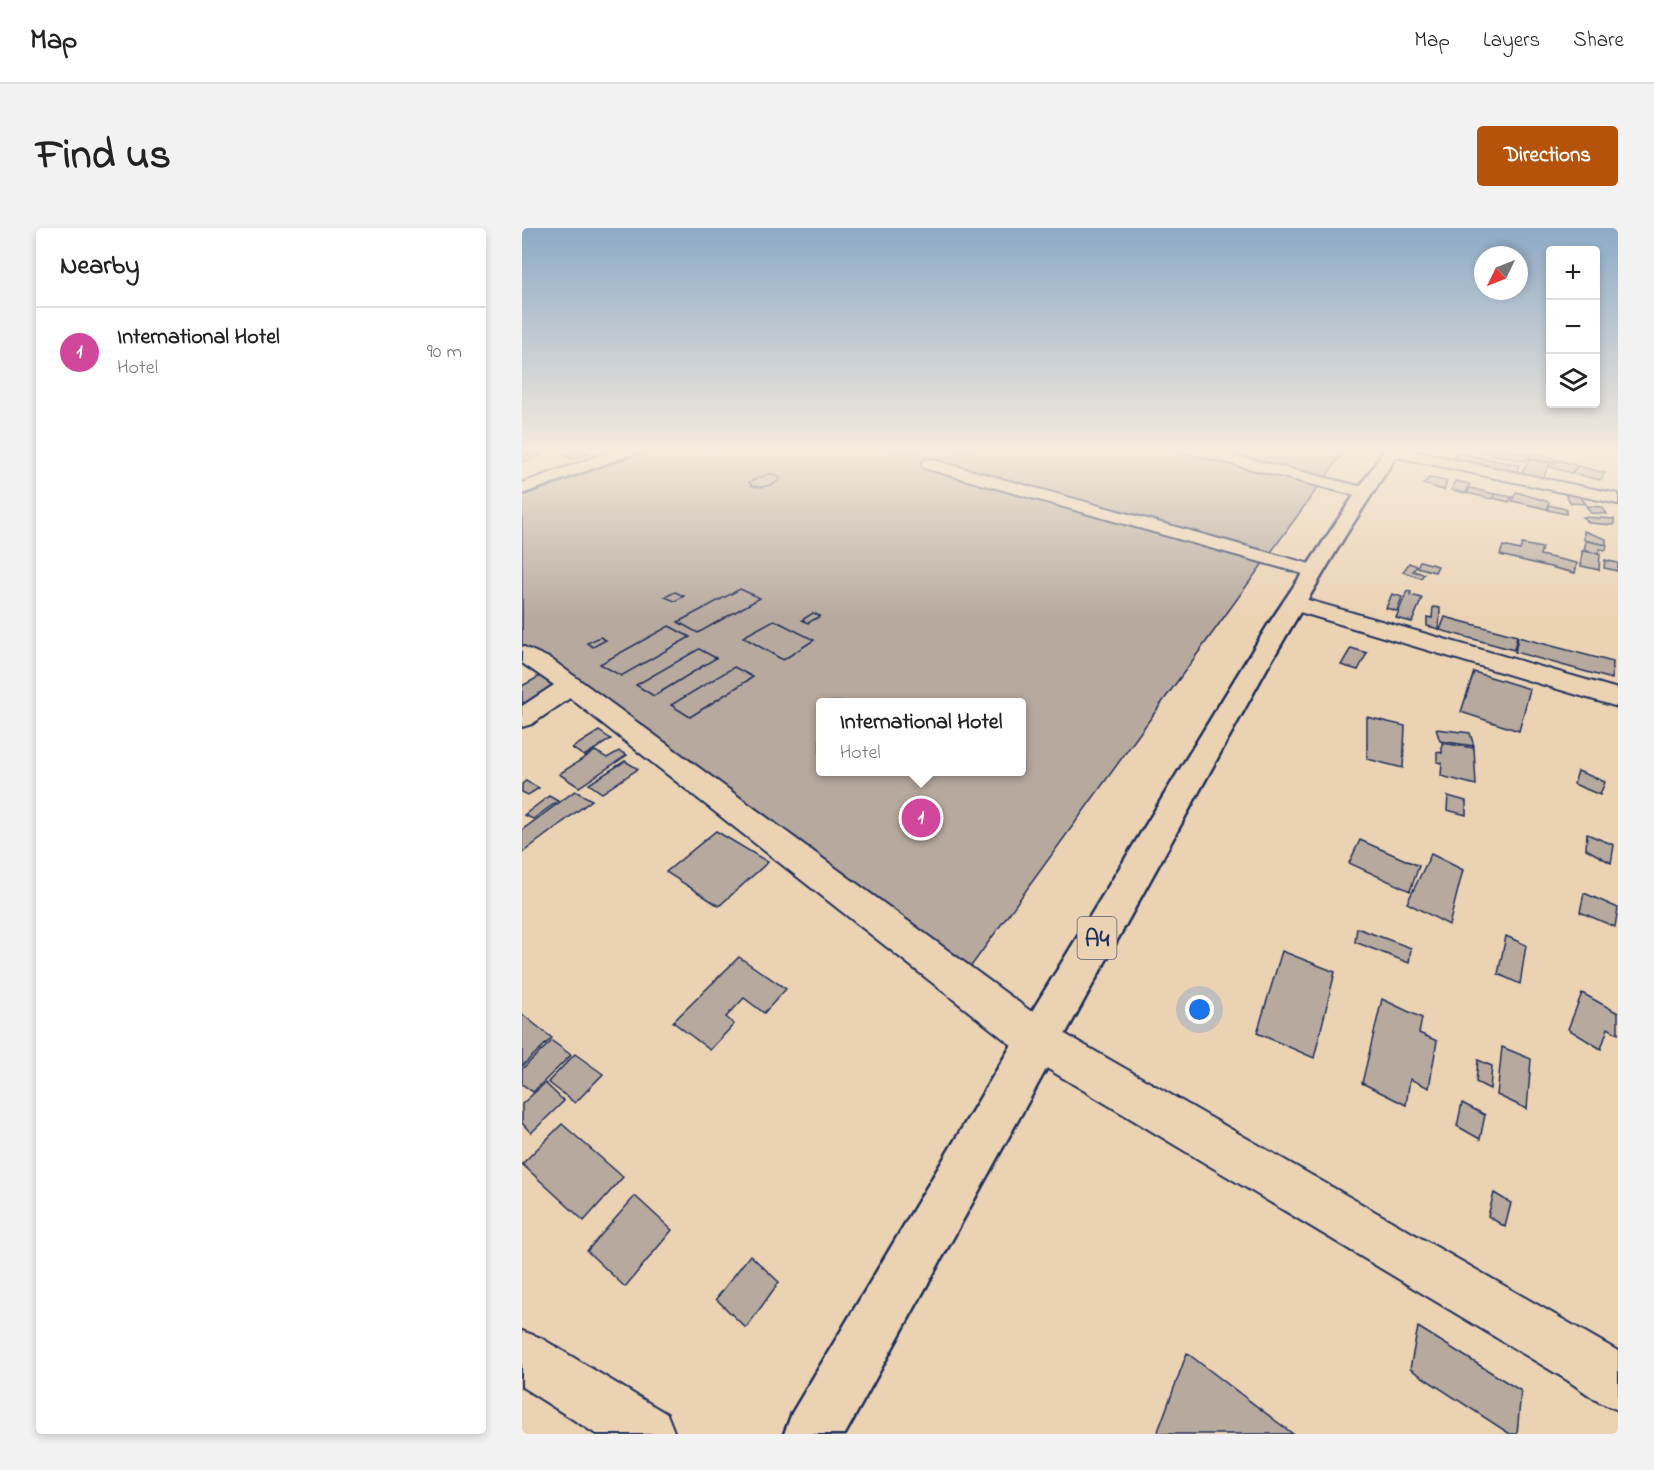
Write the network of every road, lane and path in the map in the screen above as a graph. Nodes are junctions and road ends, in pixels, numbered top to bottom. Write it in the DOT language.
graph roads {
  1 [pos="1078,505"];
  2 [pos="1355,505"];
  3 [pos="1314,571"];
  4 [pos="1294,603"];
  5 [pos="522,653"];
  6 [pos="571,686"];
  7 [pos="1618,698"];
  8 [pos="522,718"];
  9 [pos="1037,1040"];
  10 [pos="522,1357"];
  11 [pos="1618,1383"];
  12 [pos="647,1434"];
  13 [pos="813,1434"];
  1 -- 3 [label="street"];
  2 -- 3 [label="highway, A4"];
  3 -- 4 [label="highway, A4"];
  4 -- 7 [label="street"];
  4 -- 9 [label="highway, A4"];
  5 -- 6 [label="street"];
  6 -- 8 [label="street"];
  6 -- 9 [label="street"];
  9 -- 11 [label="street"];
  9 -- 13 [label="highway, A4"];
  10 -- 12 [label="street"];
}
